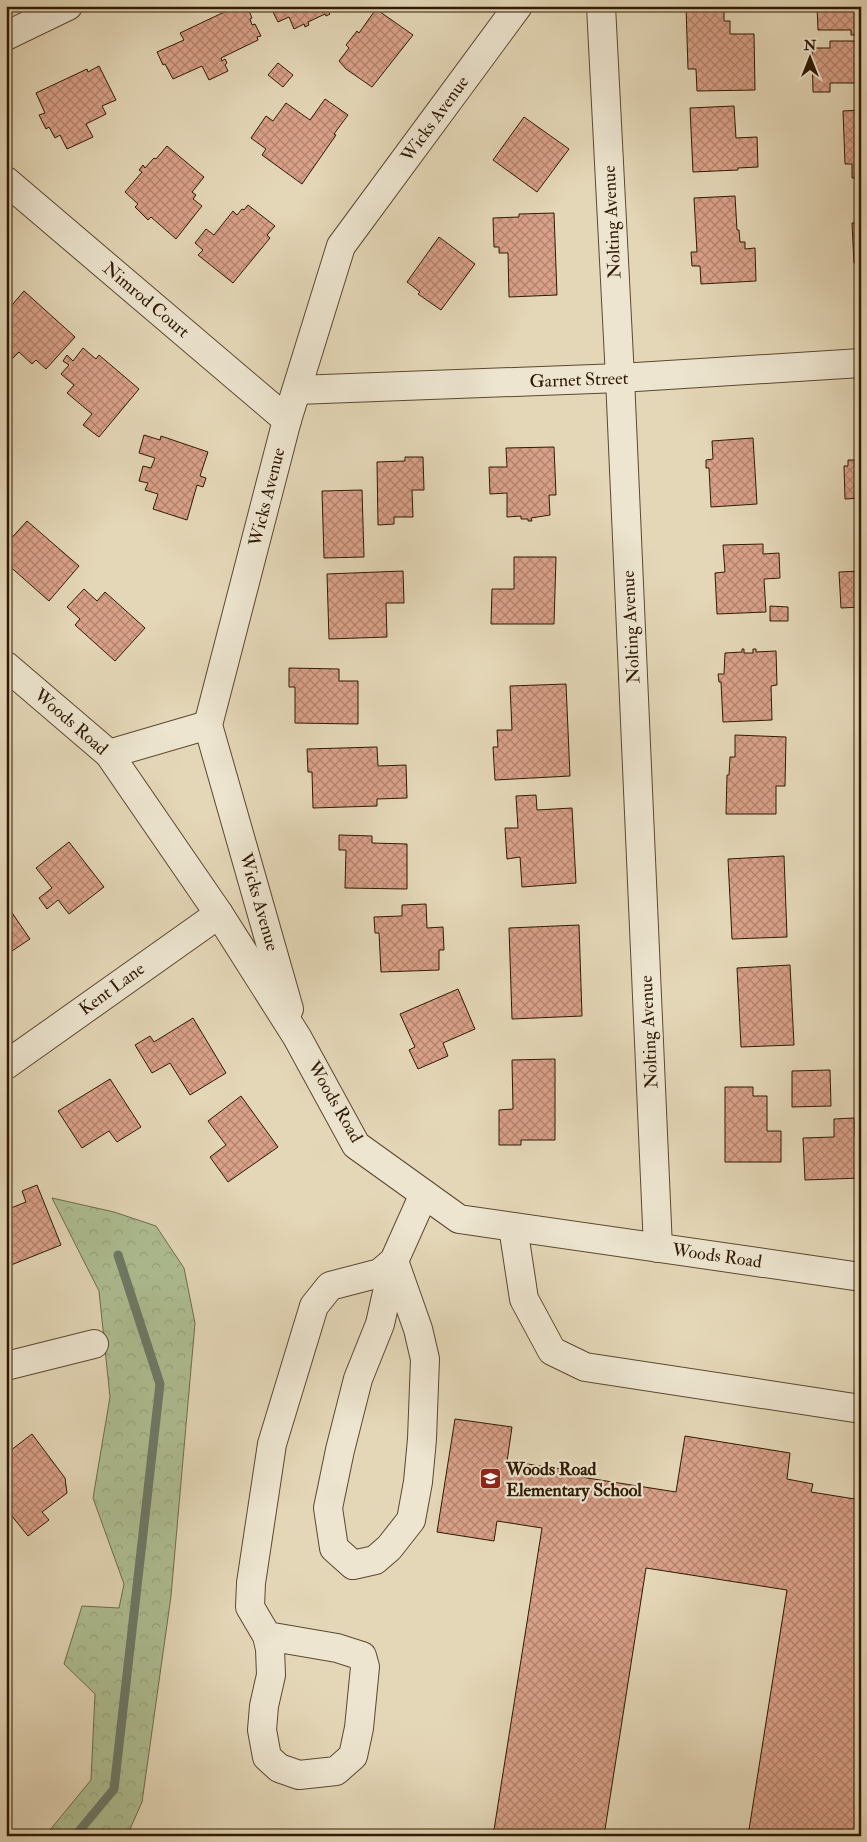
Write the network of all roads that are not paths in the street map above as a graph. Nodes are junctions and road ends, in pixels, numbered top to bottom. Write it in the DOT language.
graph roads {
  1 [pos="68,6"];
  2 [pos="518,6"];
  3 [pos="601,6"];
  4 [pos="6,36"];
  5 [pos="6,181"];
  6 [pos="861,363"];
  7 [pos="620,378"];
  8 [pos="296,390"];
  9 [pos="287,420"];
  10 [pos="6,666"];
  11 [pos="208,725"];
  12 [pos="108,754"];
  13 [pos="219,914"];
  14 [pos="297,1037"];
  15 [pos="6,1064"];
  16 [pos="424,1194"];
  17 [pos="513,1227"];
  18 [pos="658,1248"];
  19 [pos="394,1261"];
  20 [pos="861,1277"];
  21 [pos="94,1344"];
  22 [pos="6,1366"];
  23 [pos="861,1409"];
  24 [pos="267,1636"];
  1 -- 4 [label="street"];
  2 -- 8 [label="street, Wicks Avenue"];
  3 -- 7 [label="street, Nolting Avenue"];
  5 -- 9 [label="street, Nimrod Court"];
  6 -- 7 [label="street, Garnet Street"];
  7 -- 8 [label="street, Garnet Street"];
  7 -- 18 [label="street, Nolting Avenue"];
  8 -- 9 [label="street, Wicks Avenue"];
  9 -- 11 [label="street, Wicks Avenue"];
  10 -- 12 [label="street, Woods Road"];
  11 -- 12 [label="street"];
  11 -- 14 [label="street, Wicks Avenue"];
  12 -- 13 [label="street, Woods Road"];
  13 -- 14 [label="street, Woods Road"];
  13 -- 15 [label="street, Kent Lane"];
  14 -- 16 [label="street, Woods Road"];
  16 -- 17 [label="street, Woods Road"];
  16 -- 19 [label="street"];
  17 -- 18 [label="street, Woods Road"];
  17 -- 23 [label="street"];
  18 -- 20 [label="street, Woods Road"];
  19 -- 19 [label="street"];
  19 -- 24 [label="street"];
  21 -- 22 [label="street"];
  24 -- 24 [label="street"];
}
